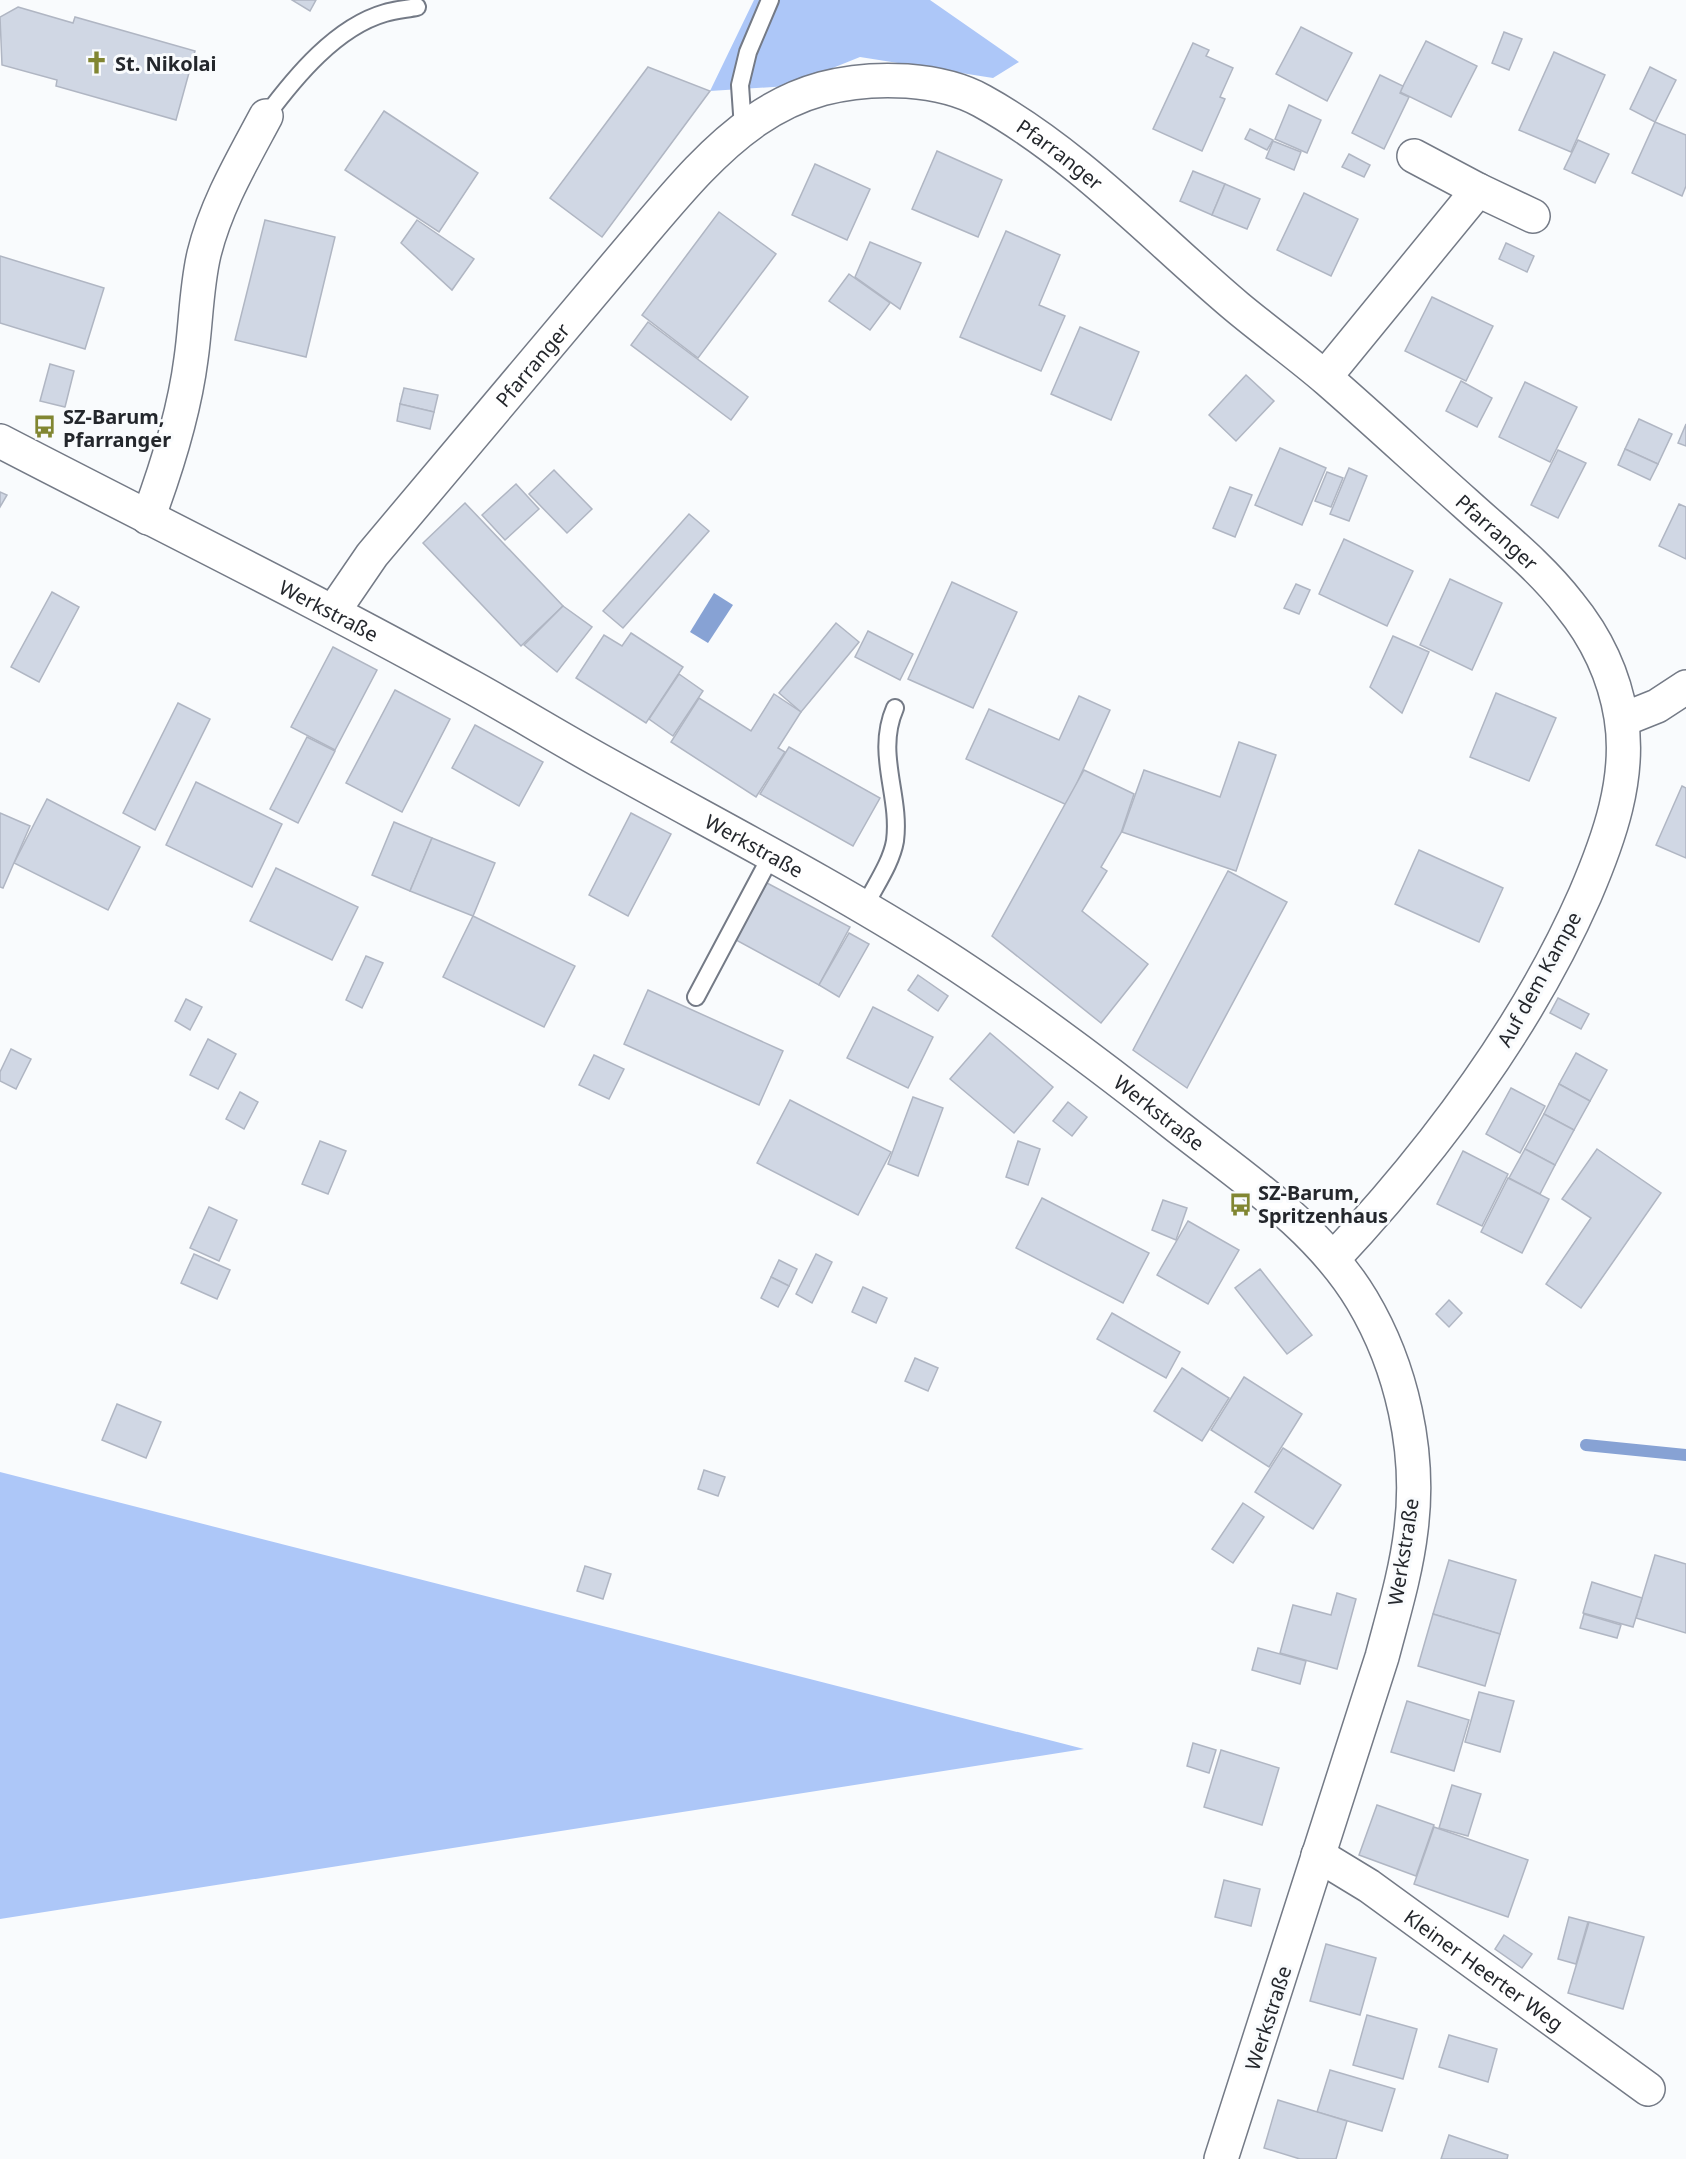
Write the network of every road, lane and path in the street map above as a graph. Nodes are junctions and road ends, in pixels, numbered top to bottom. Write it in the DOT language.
graph roads {
  1 [pos="770,0"];
  2 [pos="417,7"];
  3 [pos="266,116"];
  4 [pos="743,128"];
  5 [pos="1414,156"];
  6 [pos="1478,190"];
  7 [pos="1533,216"];
  8 [pos="1325,377"];
  9 [pos="0,441"];
  10 [pos="148,518"];
  11 [pos="333,612"];
  12 [pos="1686,687"];
  13 [pos="895,708"];
  14 [pos="1622,720"];
  15 [pos="771,855"];
  16 [pos="864,908"];
  17 [pos="696,997"];
  18 [pos="1333,1259"];
  19 [pos="1318,1855"];
  20 [pos="1648,2089"];
  21 [pos="1221,2159"];
  1 -- 4 [label="lane"];
  2 -- 3 [label="lane"];
  3 -- 10 [label="street"];
  4 -- 8 [label="street, Pfarranger"];
  4 -- 11 [label="street, Pfarranger"];
  5 -- 6 [label="street"];
  6 -- 7 [label="street"];
  6 -- 8 [label="street"];
  8 -- 14 [label="street, Pfarranger"];
  9 -- 10 [label="street, Werkstraße"];
  10 -- 11 [label="street, Werkstraße"];
  11 -- 15 [label="street, Werkstraße"];
  12 -- 14 [label="street"];
  13 -- 16 [label="lane"];
  14 -- 18 [label="street, Auf dem Kampe"];
  15 -- 16 [label="street, Werkstraße"];
  15 -- 17 [label="lane"];
  16 -- 18 [label="street, Werkstraße"];
  18 -- 19 [label="street, Werkstraße"];
  19 -- 20 [label="street, Kleiner Heerter Weg"];
  19 -- 21 [label="street, Werkstraße"];
}
